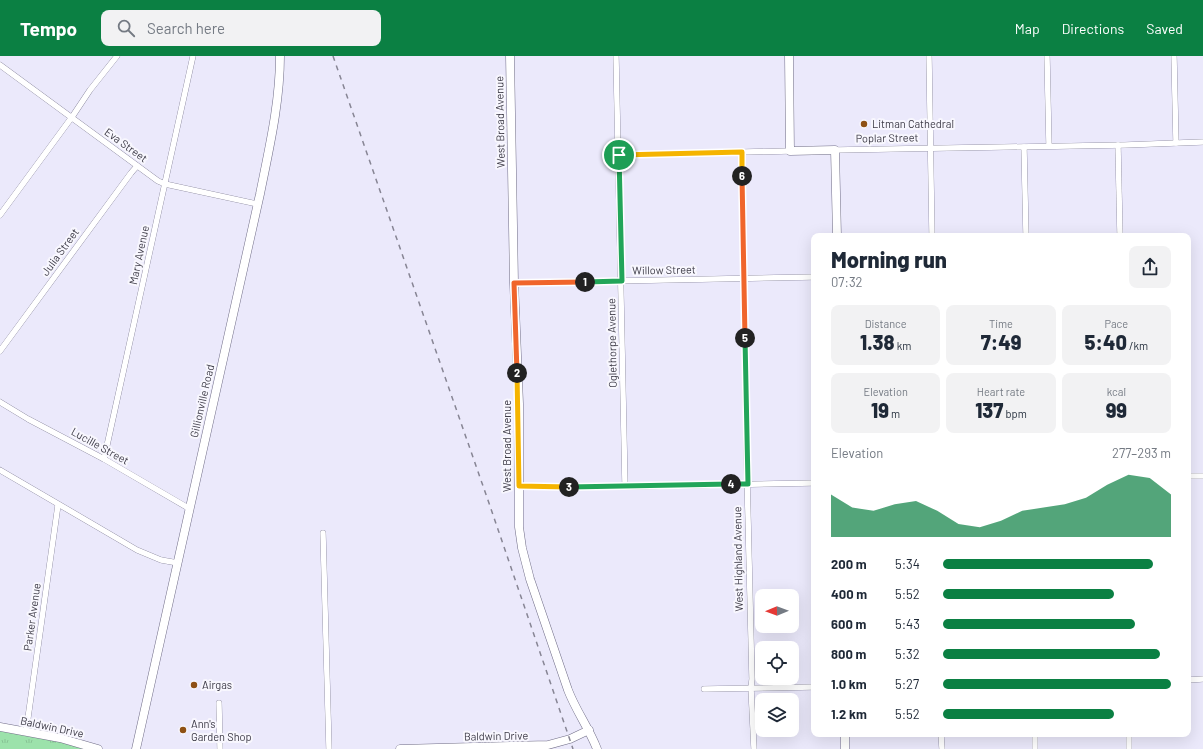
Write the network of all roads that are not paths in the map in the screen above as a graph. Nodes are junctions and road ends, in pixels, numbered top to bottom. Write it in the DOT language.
graph roads {
  1 [pos="117,56"];
  2 [pos="193,56"];
  3 [pos="280,56"];
  4 [pos="510,56"];
  5 [pos="616,56"];
  6 [pos="789,56"];
  7 [pos="929,56"];
  8 [pos="1047,56"];
  9 [pos="1174,56"];
  10 [pos="0,66"];
  11 [pos="72,117"];
  12 [pos="1203,142"];
  13 [pos="1176,143"];
  14 [pos="1118,145"];
  15 [pos="1049,146"];
  16 [pos="1024,147"];
  17 [pos="930,149"];
  18 [pos="835,150"];
  19 [pos="790,151"];
  20 [pos="742,152"];
  21 [pos="619,155"];
  22 [pos="137,166"];
  23 [pos="165,184"];
  24 [pos="257,204"];
  25 [pos="0,215"];
  26 [pos="837,233"];
  27 [pos="932,233"];
  28 [pos="1026,233"];
  29 [pos="1120,233"];
  30 [pos="811,277"];
  31 [pos="744,278"];
  32 [pos="622,281"];
  33 [pos="514,283"];
  34 [pos="0,351"];
  35 [pos="0,402"];
  36 [pos="104,459"];
  37 [pos="0,470"];
  38 [pos="1191,476"];
  39 [pos="1203,476"];
  40 [pos="811,483"];
  41 [pos="748,484"];
  42 [pos="519,486"];
  43 [pos="625,486"];
  44 [pos="58,505"];
  45 [pos="190,509"];
  46 [pos="323,533"];
  47 [pos="178,563"];
  48 [pos="1191,680"];
  49 [pos="1203,680"];
  50 [pos="811,687"];
  51 [pos="751,688"];
  52 [pos="704,689"];
  53 [pos="219,703"];
  54 [pos="0,728"];
  55 [pos="589,730"];
  56 [pos="26,732"];
  57 [pos="845,737"];
  58 [pos="941,737"];
  59 [pos="1035,737"];
  60 [pos="1129,737"];
  61 [pos="525,748"];
  62 [pos="98,749"];
  63 [pos="136,749"];
  64 [pos="220,749"];
  65 [pos="329,749"];
  66 [pos="400,749"];
  67 [pos="597,749"];
  68 [pos="754,749"];
  69 [pos="845,749"];
  70 [pos="942,749"];
  71 [pos="1035,749"];
  72 [pos="1129,749"];
  1 -- 11 [label="street"];
  2 -- 23 [label="street, Mary Avenue"];
  3 -- 24 [label="street, Gillionville Road"];
  4 -- 33 [label="street, West Broad Avenue"];
  5 -- 21 [label="street, Oglethorpe Avenue"];
  6 -- 19 [label="street"];
  7 -- 17 [label="street"];
  8 -- 15 [label="street"];
  9 -- 13 [label="street"];
  10 -- 11 [label="street, Eva Street"];
  11 -- 22 [label="street, Eva Street"];
  11 -- 25 [label="street"];
  12 -- 13 [label="street, Poplar Street"];
  13 -- 14 [label="street, Poplar Street"];
  14 -- 15 [label="street, Poplar Street"];
  14 -- 29 [label="street"];
  15 -- 16 [label="street, Poplar Street"];
  16 -- 17 [label="street, Poplar Street"];
  16 -- 28 [label="street"];
  17 -- 18 [label="street, Poplar Street"];
  17 -- 27 [label="street"];
  18 -- 19 [label="street, Poplar Street"];
  18 -- 26 [label="street"];
  19 -- 20 [label="street, Poplar Street"];
  20 -- 21 [label="street, Poplar Street"];
  20 -- 31 [label="street, West Highland Avenue"];
  21 -- 32 [label="street, Oglethorpe Avenue"];
  22 -- 23 [label="street, Eva Street"];
  22 -- 34 [label="street, Julia Street"];
  23 -- 24 [label="street, Eva Street"];
  23 -- 36 [label="street, Mary Avenue"];
  24 -- 45 [label="street, Gillionville Road"];
  30 -- 31 [label="street, Willow Street"];
  31 -- 32 [label="street, Willow Street"];
  31 -- 41 [label="street, West Highland Avenue"];
  32 -- 33 [label="street, Willow Street"];
  32 -- 43 [label="street, Oglethorpe Avenue"];
  33 -- 42 [label="street, West Broad Avenue"];
  35 -- 36 [label="street, Lucille Street"];
  36 -- 45 [label="street, Lucille Street"];
  37 -- 44 [label="street"];
  38 -- 39 [label="street"];
  40 -- 41 [label="street"];
  41 -- 43 [label="street"];
  41 -- 51 [label="street, West Highland Avenue"];
  42 -- 43 [label="street"];
  42 -- 55 [label="street, West Broad Avenue"];
  44 -- 47 [label="street"];
  44 -- 56 [label="street, Parker Avenue"];
  45 -- 47 [label="street, Gillionville Road"];
  46 -- 65 [label="street"];
  47 -- 63 [label="street, Gillionville Road"];
  48 -- 49 [label="street"];
  50 -- 51 [label="street"];
  51 -- 52 [label="street"];
  51 -- 68 [label="street, West Highland Avenue"];
  53 -- 64 [label="street"];
  54 -- 56 [label="street, Baldwin Drive"];
  55 -- 61 [label="street, Baldwin Drive"];
  55 -- 67 [label="street, West Broad Avenue"];
  56 -- 62 [label="street, Baldwin Drive"];
  57 -- 69 [label="street"];
  58 -- 70 [label="street"];
  59 -- 71 [label="street"];
  60 -- 72 [label="street"];
  61 -- 66 [label="street, Baldwin Drive"];
}
